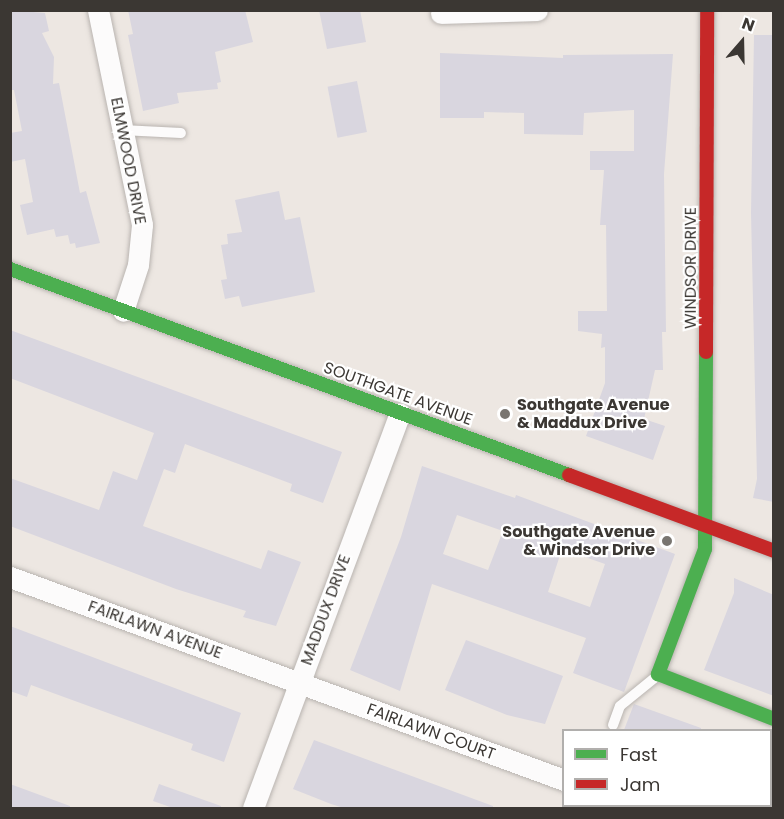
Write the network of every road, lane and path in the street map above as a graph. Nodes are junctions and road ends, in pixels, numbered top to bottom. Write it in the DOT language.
graph roads {
  1 [pos="98,10"];
  2 [pos="537,10"];
  3 [pos="707,10"];
  4 [pos="441,13"];
  5 [pos="122,130"];
  6 [pos="181,132"];
  7 [pos="10,269"];
  8 [pos="123,311"];
  9 [pos="400,413"];
  10 [pos="704,524"];
  11 [pos="774,551"];
  12 [pos="10,577"];
  13 [pos="658,674"];
  14 [pos="299,684"];
  15 [pos="774,719"];
  16 [pos="613,725"];
  17 [pos="562,779"];
  18 [pos="253,808"];
  1 -- 5 [label="street, ELMWOOD DRIVE"];
  2 -- 4 [label="street"];
  3 -- 10 [label="street, WINDSOR DRIVE"];
  5 -- 6 [label="lane"];
  5 -- 8 [label="street, ELMWOOD DRIVE"];
  7 -- 8 [label="street, SOUTHGATE AVENUE"];
  8 -- 9 [label="street, SOUTHGATE AVENUE"];
  9 -- 10 [label="street, SOUTHGATE AVENUE"];
  9 -- 14 [label="street, MADDUX DRIVE"];
  10 -- 11 [label="street, SOUTHGATE AVENUE"];
  10 -- 13 [label="street, WINDSOR DRIVE"];
  12 -- 14 [label="street, FAIRLAWN AVENUE"];
  13 -- 15 [label="street"];
  13 -- 16 [label="lane"];
  14 -- 17 [label="street, FAIRLAWN COURT"];
  14 -- 18 [label="street, MADDUX DRIVE"];
}
